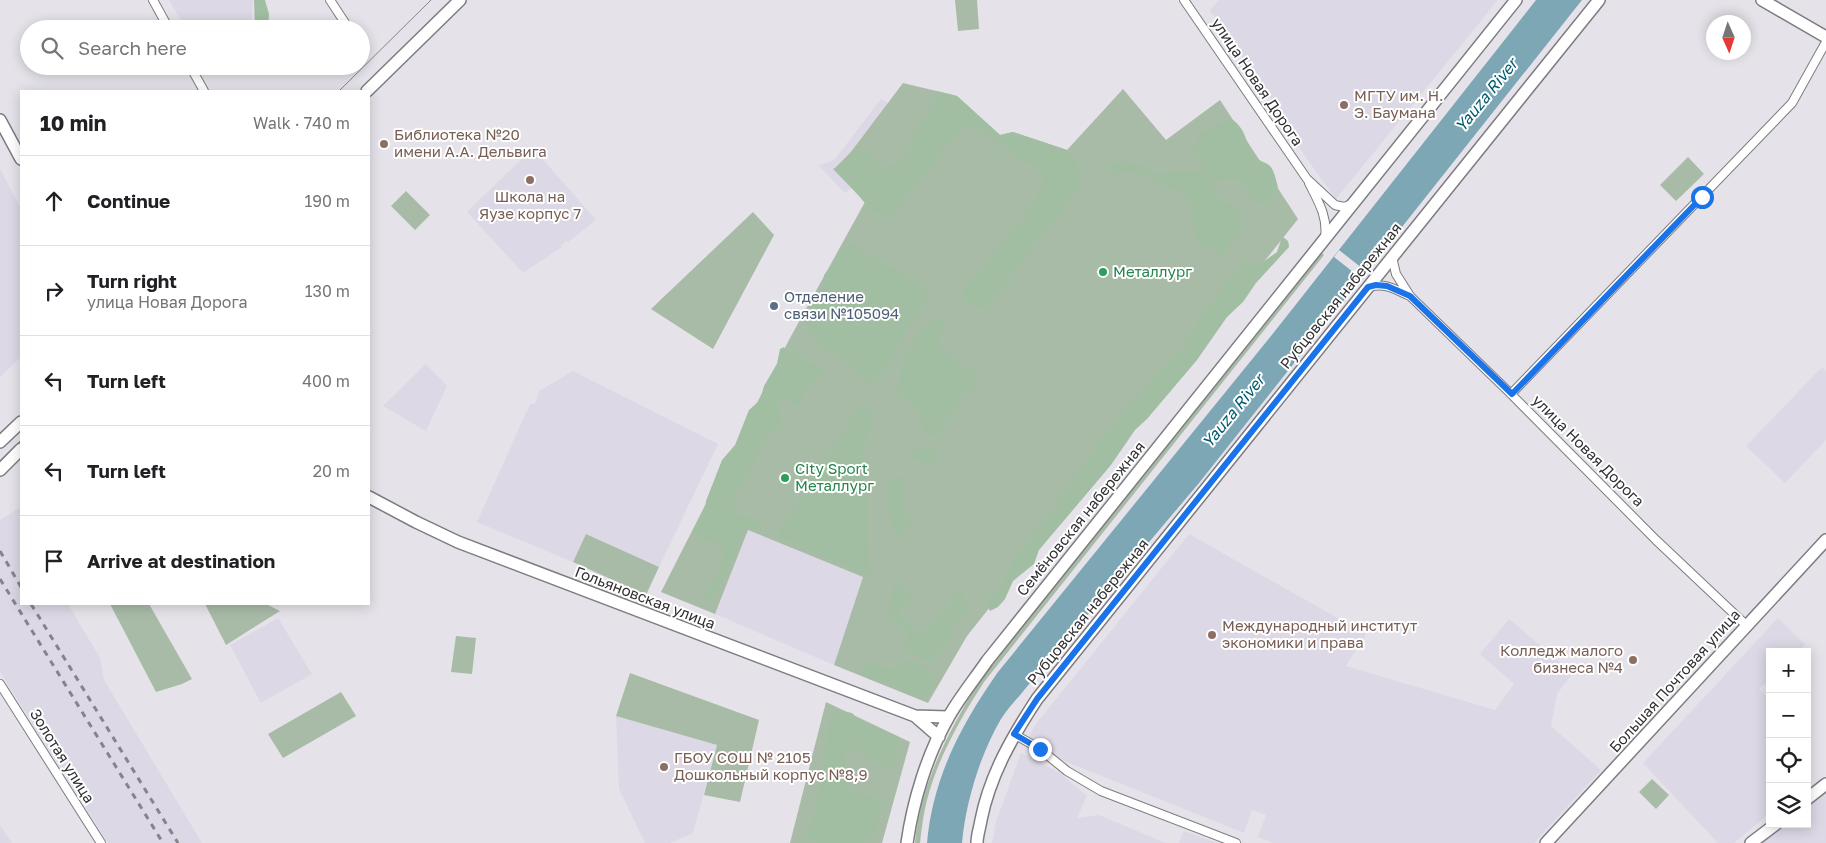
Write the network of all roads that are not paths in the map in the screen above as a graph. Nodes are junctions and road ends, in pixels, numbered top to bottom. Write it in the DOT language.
graph roads {
  1 [pos="153,0"];
  2 [pos="330,0"];
  3 [pos="460,0"];
  4 [pos="1184,0"];
  5 [pos="1516,0"];
  6 [pos="1599,0"];
  7 [pos="1762,0"];
  8 [pos="164,20"];
  9 [pos="343,20"];
  10 [pos="1826,37"];
  11 [pos="1826,42"];
  12 [pos="195,75"];
  13 [pos="203,90"];
  14 [pos="368,90"];
  15 [pos="0,120"];
  16 [pos="20,158"];
  17 [pos="1307,178"];
  18 [pos="1353,203"];
  19 [pos="1325,239"];
  20 [pos="1392,257"];
  21 [pos="1368,287"];
  22 [pos="1410,296"];
  23 [pos="1512,394"];
  24 [pos="20,427"];
  25 [pos="0,442"];
  26 [pos="20,450"];
  27 [pos="4,467"];
  28 [pos="370,498"];
  29 [pos="1826,540"];
  30 [pos="1746,625"];
  31 [pos="0,684"];
  32 [pos="915,716"];
  33 [pos="948,717"];
  34 [pos="1014,734"];
  35 [pos="939,737"];
  36 [pos="1826,784"];
  37 [pos="1811,796"];
  38 [pos="1771,828"];
  39 [pos="1549,842"];
  40 [pos="102,843"];
  41 [pos="906,843"];
  42 [pos="977,843"];
  43 [pos="1236,843"];
  44 [pos="1752,843"];
  1 -- 8 [label="street"];
  2 -- 9 [label="street"];
  3 -- 14 [label="main road"];
  4 -- 17 [label="street, улица Новая Дорога"];
  5 -- 18 [label="main road, Семёновская набережная"];
  6 -- 20 [label="main road, Рубцовская набережная"];
  7 -- 10 [label="main road"];
  11 -- 23 [label="street"];
  12 -- 13 [label="street"];
  15 -- 16 [label="main road"];
  17 -- 18 [label="street, улица Новая Дорога"];
  17 -- 19 [label="street, улица Новая Дорога"];
  18 -- 19 [label="main road, Семёновская набережная"];
  19 -- 33 [label="main road, Семёновская набережная"];
  20 -- 21 [label="main road, Рубцовская набережная"];
  20 -- 22 [label="street, улица Новая Дорога"];
  21 -- 22 [label="street, улица Новая Дорога"];
  21 -- 34 [label="main road, Рубцовская набережная"];
  22 -- 23 [label="street, улица Новая Дорога"];
  23 -- 30 [label="street, улица Новая Дорога"];
  24 -- 25 [label="main road"];
  26 -- 27 [label="main road"];
  28 -- 32 [label="main road, Гольяновская улица"];
  29 -- 30 [label="main road, Большая Почтовая улица"];
  30 -- 39 [label="main road, Большая Почтовая улица"];
  31 -- 40 [label="street, Золотая улица"];
  32 -- 33 [label="main road, Гольяновская улица"];
  32 -- 35 [label="main road, Гольяновская улица"];
  33 -- 35 [label="main road, Семёновская набережная"];
  34 -- 42 [label="main road, Рубцовская набережная"];
  34 -- 43 [label="street"];
  35 -- 41 [label="main road, Семёновская набережная"];
  36 -- 37 [label="main road"];
  38 -- 44 [label="main road"];
}
